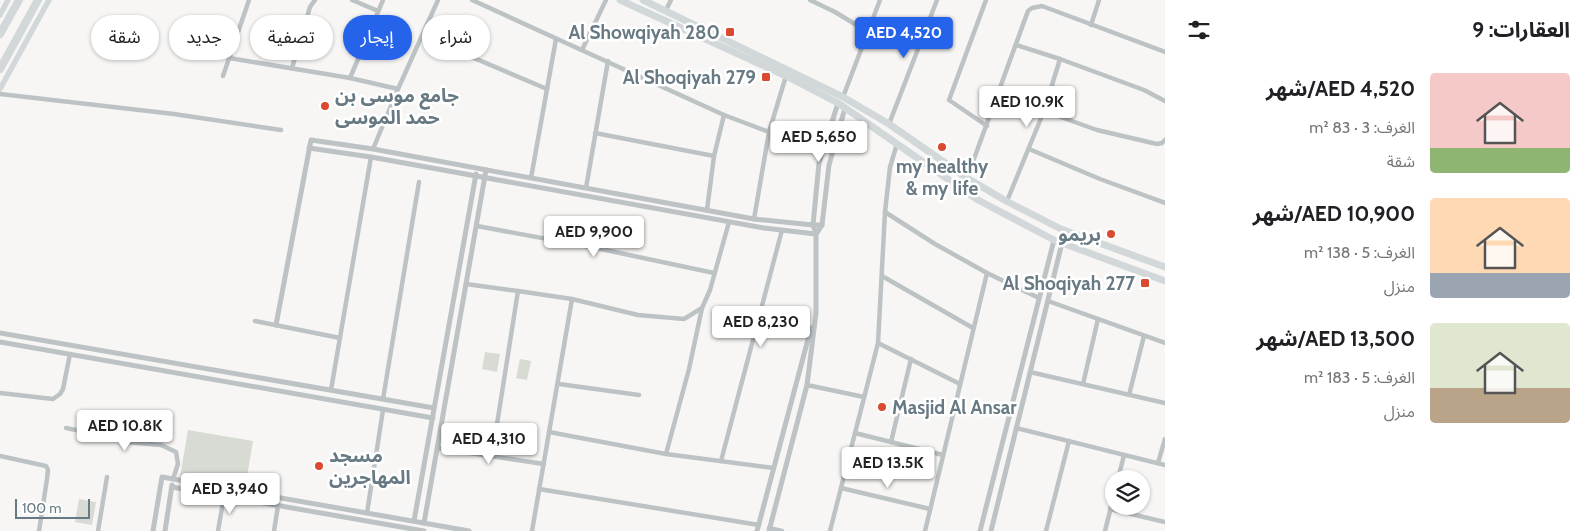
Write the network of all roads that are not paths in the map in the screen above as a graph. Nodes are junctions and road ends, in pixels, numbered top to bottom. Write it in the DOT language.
graph roads {
  1 [pos="8,0"];
  2 [pos="19,0"];
  3 [pos="38,0"];
  4 [pos="49,0"];
  5 [pos="249,0"];
  6 [pos="315,0"];
  7 [pos="352,0"];
  8 [pos="382,0"];
  9 [pos="438,0"];
  10 [pos="472,0"];
  11 [pos="606,0"];
  12 [pos="620,0"];
  13 [pos="643,0"];
  14 [pos="671,0"];
  15 [pos="810,0"];
  16 [pos="880,0"];
  17 [pos="937,0"];
  18 [pos="986,0"];
  19 [pos="1099,0"];
  20 [pos="666,10"];
  21 [pos="378,11"];
  22 [pos="0,15"];
  23 [pos="431,15"];
  24 [pos="1091,25"];
  25 [pos="240,26"];
  26 [pos="868,32"];
  27 [pos="0,34"];
  28 [pos="422,36"];
  29 [pos="556,39"];
  30 [pos="1016,45"];
  31 [pos="582,50"];
  32 [pos="1165,52"];
  33 [pos="1060,59"];
  34 [pos="228,60"];
  35 [pos="240,60"];
  36 [pos="479,60"];
  37 [pos="608,61"];
  38 [pos="292,68"];
  39 [pos="0,69"];
  40 [pos="223,76"];
  41 [pos="786,76"];
  42 [pos="350,78"];
  43 [pos="0,89"];
  44 [pos="398,89"];
  45 [pos="547,89"];
  46 [pos="0,94"];
  47 [pos="840,100"];
  48 [pos="1165,100"];
  49 [pos="845,108"];
  50 [pos="1044,110"];
  51 [pos="724,115"];
  52 [pos="890,124"];
  53 [pos="987,126"];
  54 [pos="281,130"];
  55 [pos="769,132"];
  56 [pos="595,133"];
  57 [pos="1165,140"];
  58 [pos="897,144"];
  59 [pos="308,148"];
  60 [pos="1029,148"];
  61 [pos="373,149"];
  62 [pos="714,156"];
  63 [pos="371,157"];
  64 [pos="477,168"];
  65 [pos="486,170"];
  66 [pos="476,176"];
  67 [pos="486,178"];
  68 [pos="531,178"];
  69 [pos="967,178"];
  70 [pos="419,182"];
  71 [pos="586,188"];
  72 [pos="1007,201"];
  73 [pos="1165,203"];
  74 [pos="707,210"];
  75 [pos="885,212"];
  76 [pos="754,219"];
  77 [pos="729,222"];
  78 [pos="813,225"];
  79 [pos="822,225"];
  80 [pos="477,226"];
  81 [pos="782,230"];
  82 [pos="816,234"];
  83 [pos="1054,240"];
  84 [pos="1062,243"];
  85 [pos="1165,267"];
  86 [pos="714,273"];
  87 [pos="987,273"];
  88 [pos="882,276"];
  89 [pos="1165,281"];
  90 [pos="466,284"];
  91 [pos="518,290"];
  92 [pos="1039,298"];
  93 [pos="572,300"];
  94 [pos="1048,301"];
  95 [pos="702,308"];
  96 [pos="816,313"];
  97 [pos="1098,319"];
  98 [pos="255,321"];
  99 [pos="276,324"];
  100 [pos="973,328"];
  101 [pos="0,333"];
  102 [pos="1144,336"];
  103 [pos="340,338"];
  104 [pos="0,342"];
  105 [pos="878,343"];
  106 [pos="1165,344"];
  107 [pos="70,354"];
  108 [pos="911,360"];
  109 [pos="1030,372"];
  110 [pos="559,384"];
  111 [pos="960,384"];
  112 [pos="1083,384"];
  113 [pos="807,385"];
  114 [pos="331,390"];
  115 [pos="0,393"];
  116 [pos="639,395"];
  117 [pos="1129,395"];
  118 [pos="864,397"];
  119 [pos="383,399"];
  120 [pos="1165,404"];
  121 [pos="434,408"];
  122 [pos="383,410"];
  123 [pos="433,418"];
  124 [pos="66,428"];
  125 [pos="1016,428"];
  126 [pos="549,432"];
  127 [pos="855,433"];
  128 [pos="1165,439"];
  129 [pos="1069,441"];
  130 [pos="891,442"];
  131 [pos="437,448"];
  132 [pos="666,454"];
  133 [pos="943,455"];
  134 [pos="1124,455"];
  135 [pos="0,456"];
  136 [pos="492,456"];
  137 [pos="721,461"];
  138 [pos="1158,463"];
  139 [pos="544,464"];
  140 [pos="1165,465"];
  141 [pos="774,468"];
  142 [pos="1120,470"];
  143 [pos="107,477"];
  144 [pos="173,478"];
  145 [pos="172,487"];
  146 [pos="841,488"];
  147 [pos="539,489"];
  148 [pos="224,496"];
  149 [pos="278,506"];
  150 [pos="930,509"];
  151 [pos="367,513"];
  152 [pos="1109,515"];
  153 [pos="1135,515"];
  154 [pos="414,521"];
  155 [pos="1165,522"];
  156 [pos="424,523"];
  157 [pos="758,528"];
  158 [pos="769,529"];
  159 [pos="39,531"];
  160 [pos="98,531"];
  161 [pos="154,531"];
  162 [pos="165,531"];
  163 [pos="218,531"];
  164 [pos="274,531"];
  165 [pos="424,531"];
  166 [pos="469,531"];
  167 [pos="532,531"];
  168 [pos="782,531"];
  169 [pos="830,531"];
  170 [pos="924,531"];
  171 [pos="980,531"];
  172 [pos="990,531"];
  173 [pos="1046,531"];
  174 [pos="1105,531"];
  1 -- 22 [label="main road"];
  2 -- 27 [label="highway"];
  3 -- 39 [label="highway"];
  4 -- 43 [label="main road"];
  5 -- 25 [label="street"];
  6 -- 38 [label="street"];
  7 -- 21 [label="street"];
  8 -- 21 [label="street"];
  9 -- 23 [label="street"];
  10 -- 29 [label="street"];
  11 -- 31 [label="street"];
  12 -- 41 [label="main road"];
  13 -- 20 [label="main road"];
  14 -- 20 [label="street"];
  15 -- 26 [label="street"];
  16 -- 26 [label="street"];
  17 -- 52 [label="street"];
  18 -- 53 [label="street"];
  19 -- 24 [label="street"];
  20 -- 47 [label="main road"];
  21 -- 42 [label="street"];
  24 -- 30 [label="street"];
  24 -- 32 [label="street"];
  26 -- 47 [label="street"];
  28 -- 44 [label="street"];
  29 -- 31 [label="street"];
  29 -- 45 [label="street"];
  30 -- 33 [label="street"];
  30 -- 53 [label="street"];
  31 -- 37 [label="street"];
  33 -- 48 [label="street"];
  33 -- 50 [label="street"];
  34 -- 40 [label="street"];
  35 -- 38 [label="street"];
  36 -- 45 [label="street"];
  37 -- 51 [label="street"];
  37 -- 56 [label="street"];
  38 -- 42 [label="street"];
  41 -- 47 [label="main road"];
  41 -- 55 [label="street"];
  42 -- 44 [label="street"];
  44 -- 61 [label="street"];
  45 -- 68 [label="street"];
  46 -- 54 [label="street"];
  47 -- 49 [label="main road"];
  47 -- 52 [label="main road"];
  47 -- 78 [label="street"];
  49 -- 58 [label="main road"];
  49 -- 79 [label="street"];
  50 -- 57 [label="street"];
  50 -- 60 [label="street"];
  51 -- 55 [label="street"];
  51 -- 62 [label="street"];
  52 -- 69 [label="main road"];
  53 -- 69 [label="street"];
  55 -- 76 [label="street"];
  56 -- 62 [label="street"];
  56 -- 71 [label="street"];
  58 -- 75 [label="street"];
  58 -- 83 [label="main road"];
  59 -- 61 [label="street"];
  59 -- 63 [label="street"];
  59 -- 99 [label="street"];
  60 -- 72 [label="street"];
  60 -- 73 [label="street"];
  61 -- 64 [label="street"];
  62 -- 74 [label="street"];
  63 -- 66 [label="street"];
  63 -- 103 [label="street"];
  64 -- 65 [label="street"];
  64 -- 66 [label="street"];
  65 -- 67 [label="street"];
  65 -- 68 [label="street"];
  66 -- 67 [label="street"];
  66 -- 121 [label="street"];
  67 -- 77 [label="street"];
  67 -- 80 [label="street"];
  68 -- 71 [label="street"];
  69 -- 72 [label="main road"];
  70 -- 119 [label="street"];
  71 -- 74 [label="street"];
  72 -- 85 [label="main road"];
  74 -- 76 [label="street"];
  75 -- 87 [label="street"];
  75 -- 88 [label="street"];
  76 -- 78 [label="street"];
  77 -- 81 [label="street"];
  77 -- 86 [label="street"];
  78 -- 79 [label="street"];
  78 -- 82 [label="street"];
  79 -- 82 [label="street"];
  80 -- 86 [label="street"];
  80 -- 90 [label="street"];
  81 -- 82 [label="street"];
  81 -- 137 [label="street"];
  82 -- 96 [label="street"];
  83 -- 84 [label="main road"];
  83 -- 92 [label="street"];
  84 -- 89 [label="main road"];
  84 -- 94 [label="street"];
  86 -- 95 [label="street"];
  87 -- 92 [label="street"];
  87 -- 100 [label="street"];
  88 -- 100 [label="street"];
  88 -- 105 [label="street"];
  90 -- 91 [label="street"];
  90 -- 131 [label="street"];
  91 -- 93 [label="street"];
  91 -- 136 [label="street"];
  92 -- 171 [label="street"];
  93 -- 95 [label="street"];
  93 -- 110 [label="street"];
  94 -- 97 [label="street"];
  94 -- 109 [label="street"];
  95 -- 132 [label="street"];
  96 -- 113 [label="street"];
  96 -- 141 [label="street"];
  97 -- 102 [label="street"];
  97 -- 112 [label="street"];
  98 -- 99 [label="street"];
  99 -- 103 [label="street"];
  100 -- 111 [label="street"];
  101 -- 114 [label="street"];
  102 -- 106 [label="street"];
  102 -- 117 [label="street"];
  103 -- 114 [label="street"];
  104 -- 107 [label="street"];
  105 -- 108 [label="street"];
  105 -- 118 [label="street"];
  107 -- 115 [label="street"];
  107 -- 122 [label="street"];
  108 -- 111 [label="street"];
  108 -- 130 [label="street"];
  109 -- 112 [label="street"];
  109 -- 125 [label="street"];
  110 -- 116 [label="street"];
  110 -- 126 [label="street"];
  111 -- 133 [label="street"];
  112 -- 117 [label="street"];
  113 -- 118 [label="street"];
  113 -- 158 [label="street"];
  114 -- 119 [label="street"];
  117 -- 120 [label="street"];
  118 -- 127 [label="street"];
  119 -- 121 [label="street"];
  121 -- 123 [label="street"];
  122 -- 123 [label="street"];
  122 -- 151 [label="street"];
  123 -- 154 [label="street"];
  124 -- 144 [label="street"];
  125 -- 129 [label="street"];
  125 -- 172 [label="street"];
  126 -- 132 [label="street"];
  126 -- 139 [label="street"];
  127 -- 130 [label="street"];
  127 -- 146 [label="street"];
  128 -- 138 [label="street"];
  129 -- 134 [label="street"];
  129 -- 173 [label="street"];
  130 -- 133 [label="street"];
  131 -- 136 [label="street"];
  131 -- 156 [label="street"];
  132 -- 137 [label="street"];
  133 -- 150 [label="street"];
  134 -- 138 [label="street"];
  134 -- 142 [label="street"];
  135 -- 159 [label="street"];
  136 -- 139 [label="street"];
  137 -- 141 [label="street"];
  138 -- 140 [label="street"];
  139 -- 147 [label="street"];
  141 -- 157 [label="street"];
  143 -- 160 [label="street"];
  144 -- 145 [label="street"];
  144 -- 151 [label="street"];
  144 -- 161 [label="street"];
  145 -- 148 [label="street"];
  145 -- 162 [label="street"];
  146 -- 150 [label="street"];
  146 -- 169 [label="street"];
  147 -- 157 [label="street"];
  147 -- 167 [label="street"];
  148 -- 149 [label="street"];
  148 -- 163 [label="street"];
  149 -- 164 [label="street"];
  149 -- 165 [label="street"];
  150 -- 170 [label="street"];
  151 -- 154 [label="street"];
  152 -- 174 [label="street"];
  153 -- 155 [label="street"];
  154 -- 156 [label="street"];
  156 -- 166 [label="street"];
  158 -- 168 [label="street"];
}
